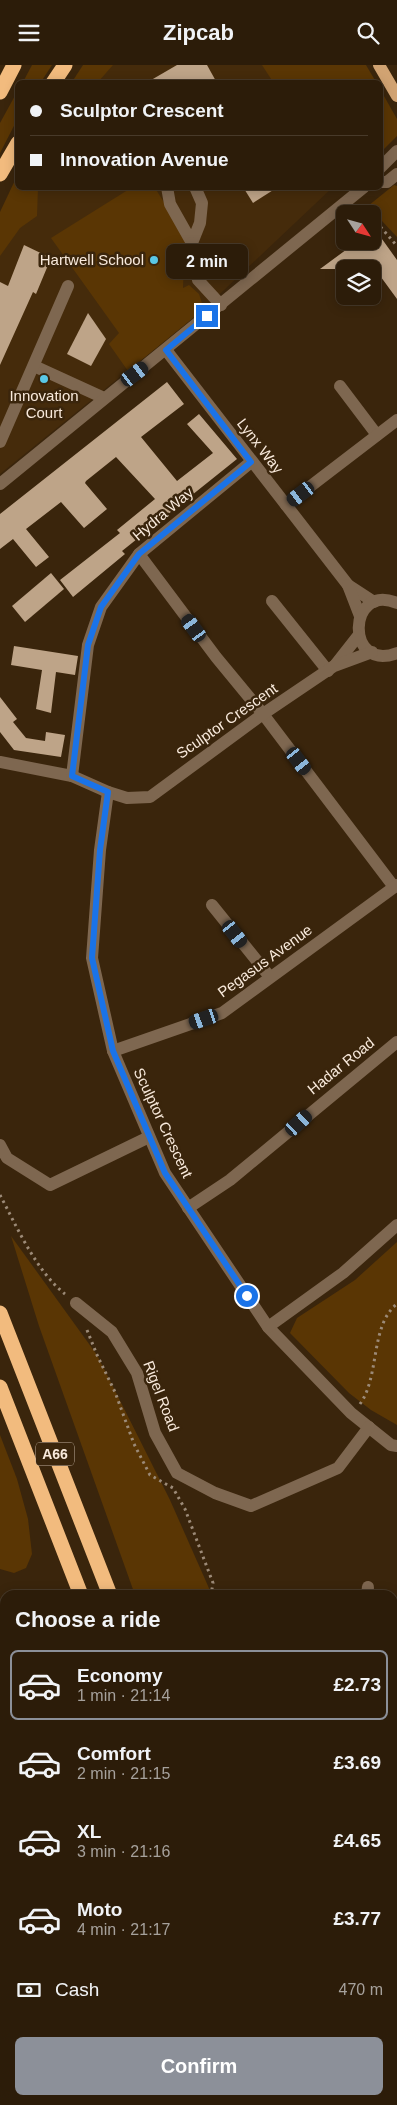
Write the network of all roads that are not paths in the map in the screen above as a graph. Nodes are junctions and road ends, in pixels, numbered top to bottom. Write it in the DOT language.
graph roads {
  1 [pos="14,65"];
  2 [pos="65,65"];
  3 [pos="379,65"];
  4 [pos="55,80"];
  5 [pos="0,92"];
  6 [pos="397,96"];
  7 [pos="15,148"];
  8 [pos="397,151"];
  9 [pos="383,165"];
  10 [pos="397,174"];
  11 [pos="0,175"];
  12 [pos="383,181"];
  13 [pos="168,190"];
  14 [pos="196,190"];
  15 [pos="360,190"];
  16 [pos="192,243"];
  17 [pos="68,286"];
  18 [pos="221,305"];
  19 [pos="166,350"];
  20 [pos="34,366"];
  21 [pos="340,386"];
  22 [pos="104,398"];
  23 [pos="397,420"];
  24 [pos="377,435"];
  25 [pos="0,442"];
  26 [pos="251,462"];
  27 [pos="0,484"];
  28 [pos="286,505"];
  29 [pos="139,554"];
  30 [pos="348,585"];
  31 [pos="272,601"];
  32 [pos="374,602"];
  33 [pos="397,603"];
  34 [pos="360,616"];
  35 [pos="358,636"];
  36 [pos="372,652"];
  37 [pos="395,656"];
  38 [pos="331,668"];
  39 [pos="263,714"];
  40 [pos="0,763"];
  41 [pos="72,776"];
  42 [pos="108,792"];
  43 [pos="396,886"];
  44 [pos="212,905"];
  45 [pos="270,977"];
  46 [pos="397,1042"];
  47 [pos="113,1051"];
  48 [pos="149,1137"];
  49 [pos="0,1145"];
  50 [pos="188,1208"];
  51 [pos="397,1225"];
  52 [pos="76,1303"];
  53 [pos="0,1313"];
  54 [pos="268,1327"];
  55 [pos="0,1387"];
  56 [pos="369,1427"];
  57 [pos="397,1446"];
  58 [pos="79,1590"];
  59 [pos="108,1590"];
  1 -- 5 [label="highway"];
  2 -- 4 [label="highway"];
  3 -- 6 [label="main road"];
  7 -- 11 [label="highway"];
  8 -- 9 [label="street"];
  10 -- 12 [label="street"];
  13 -- 16 [label="street"];
  14 -- 16 [label="street"];
  15 -- 18 [label="street"];
  16 -- 18 [label="street"];
  17 -- 20 [label="street"];
  18 -- 19 [label="street"];
  19 -- 22 [label="street"];
  19 -- 26 [label="street, Lynx Way"];
  20 -- 22 [label="street"];
  20 -- 25 [label="street"];
  21 -- 24 [label="street"];
  22 -- 27 [label="street"];
  23 -- 24 [label="street"];
  24 -- 28 [label="street"];
  26 -- 28 [label="street, Lynx Way"];
  26 -- 29 [label="street, Hydra Way"];
  28 -- 30 [label="street, Lynx Way"];
  29 -- 39 [label="street"];
  29 -- 41 [label="street, Hydra Way"];
  30 -- 32 [label="street, Lynx Way"];
  30 -- 34 [label="street, Lynx Way"];
  31 -- 38 [label="street"];
  32 -- 33 [label="street"];
  32 -- 34 [label="street"];
  34 -- 35 [label="street"];
  35 -- 36 [label="street"];
  35 -- 38 [label="street, Sculptor Crescent"];
  36 -- 37 [label="street"];
  36 -- 38 [label="street, Sculptor Crescent"];
  38 -- 39 [label="street, Sculptor Crescent"];
  39 -- 42 [label="street, Sculptor Crescent"];
  39 -- 43 [label="street"];
  40 -- 41 [label="street, Sculptor Crescent"];
  41 -- 42 [label="street, Sculptor Crescent"];
  42 -- 47 [label="street, Sculptor Crescent"];
  43 -- 45 [label="street, Pegasus Avenue"];
  44 -- 45 [label="street"];
  45 -- 47 [label="street, Pegasus Avenue"];
  46 -- 50 [label="street, Hadar Road"];
  47 -- 48 [label="street, Sculptor Crescent"];
  48 -- 49 [label="street"];
  48 -- 50 [label="street, Sculptor Crescent"];
  50 -- 54 [label="street, Sculptor Crescent"];
  51 -- 54 [label="street"];
  52 -- 56 [label="street, Rigel Road"];
  53 -- 59 [label="highway, A66"];
  54 -- 56 [label="street, Sculptor Crescent"];
  55 -- 58 [label="highway, A66"];
  56 -- 57 [label="street, Sculptor Crescent"];
}
